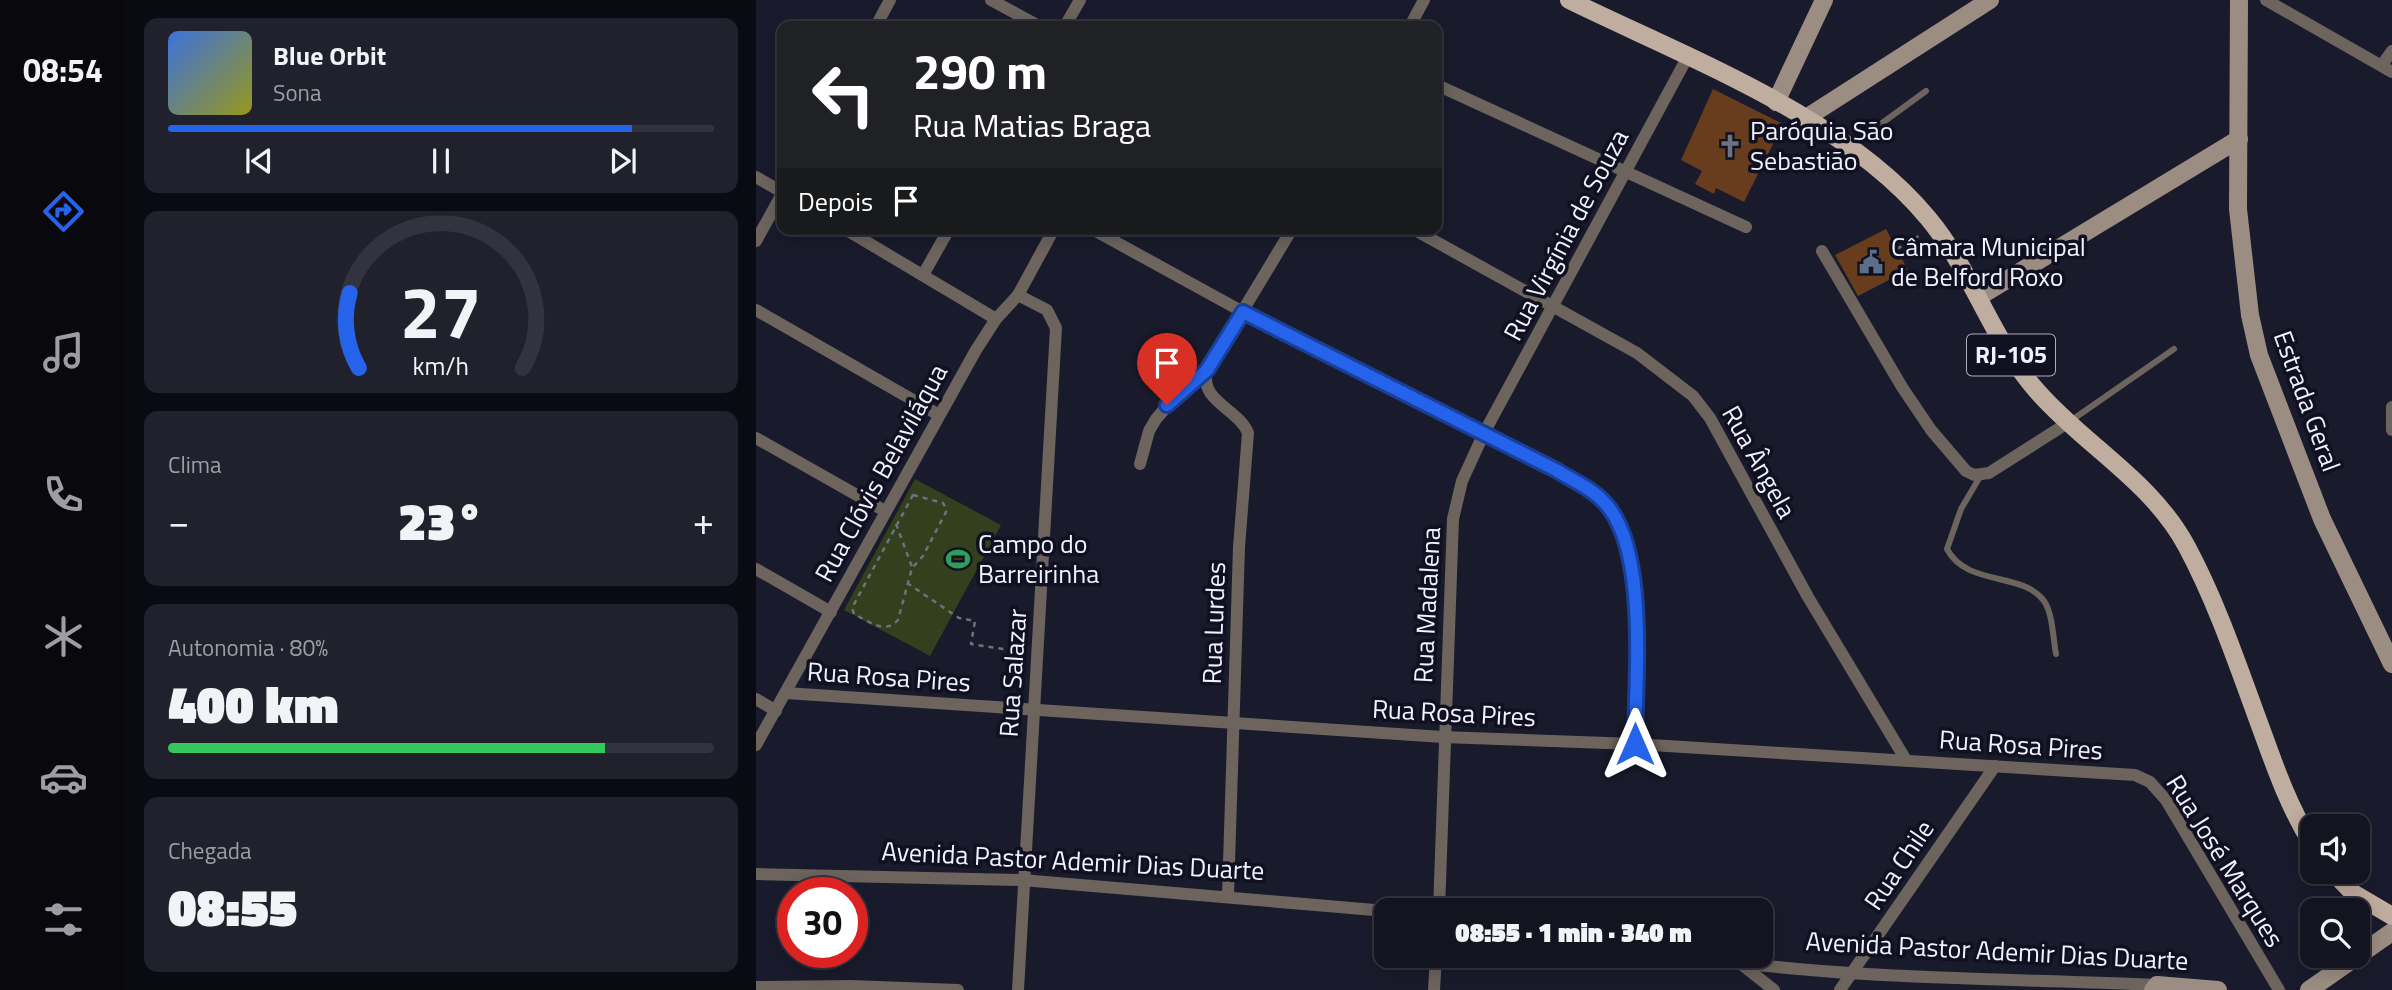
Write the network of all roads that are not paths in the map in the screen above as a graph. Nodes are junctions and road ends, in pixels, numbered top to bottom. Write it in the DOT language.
graph roads {
  1 [pos="890,0"];
  2 [pos="991,0"];
  3 [pos="1080,0"];
  4 [pos="1424,0"];
  5 [pos="1569,0"];
  6 [pos="1824,0"];
  7 [pos="1990,0"];
  8 [pos="2239,0"];
  9 [pos="2266,0"];
  10 [pos="879,21"];
  11 [pos="1030,21"];
  12 [pos="1068,21"];
  13 [pos="1413,21"];
  14 [pos="2392,51"];
  15 [pos="1687,58"];
  16 [pos="2387,69"];
  17 [pos="1442,87"];
  18 [pos="1926,90"];
  19 [pos="1776,102"];
  20 [pos="1806,118"];
  21 [pos="2239,139"];
  22 [pos="1848,148"];
  23 [pos="1626,172"];
  24 [pos="756,177"];
  25 [pos="777,190"];
  26 [pos="777,202"];
  27 [pos="1746,227"];
  28 [pos="855,235"];
  29 [pos="946,235"];
  30 [pos="1051,235"];
  31 [pos="1103,235"];
  32 [pos="1288,235"];
  33 [pos="1424,235"];
  34 [pos="756,241"];
  35 [pos="1822,251"];
  36 [pos="923,275"];
  37 [pos="1018,295"];
  38 [pos="1980,296"];
  39 [pos="1554,305"];
  40 [pos="756,310"];
  41 [pos="1243,312"];
  42 [pos="996,318"];
  43 [pos="2174,349"];
  44 [pos="1207,370"];
  45 [pos="2392,407"];
  46 [pos="939,415"];
  47 [pos="2069,422"];
  48 [pos="2392,430"];
  49 [pos="1484,433"];
  50 [pos="756,438"];
  51 [pos="1140,464"];
  52 [pos="1981,475"];
  53 [pos="885,511"];
  54 [pos="756,569"];
  55 [pos="831,612"];
  56 [pos="2056,654"];
  57 [pos="2392,664"];
  58 [pos="786,693"];
  59 [pos="756,699"];
  60 [pos="776,711"];
  61 [pos="1033,711"];
  62 [pos="1233,722"];
  63 [pos="1443,737"];
  64 [pos="1635,744"];
  65 [pos="756,745"];
  66 [pos="1906,760"];
  67 [pos="1995,766"];
  68 [pos="2121,774"];
  69 [pos="2300,821"];
  70 [pos="756,874"];
  71 [pos="1022,880"];
  72 [pos="2344,884"];
  73 [pos="1228,895"];
  74 [pos="1439,898"];
  75 [pos="1374,910"];
  76 [pos="2392,916"];
  77 [pos="2392,932"];
  78 [pos="1773,966"];
  79 [pos="1435,968"];
  80 [pos="1746,968"];
  81 [pos="1854,971"];
  82 [pos="756,987"];
  83 [pos="2155,987"];
  84 [pos="958,990"];
  85 [pos="1018,990"];
  86 [pos="1434,990"];
  87 [pos="1774,990"];
  88 [pos="1840,990"];
  89 [pos="2218,990"];
  90 [pos="2278,990"];
  91 [pos="2309,990"];
  1 -- 10 [label="street"];
  2 -- 11 [label="street"];
  3 -- 12 [label="street"];
  4 -- 13 [label="street"];
  5 -- 15 [label="main road, RJ-105"];
  6 -- 19 [label="street"];
  7 -- 20 [label="street"];
  8 -- 21 [label="street, Estrada Geral"];
  9 -- 16 [label="street"];
  14 -- 16 [label="street"];
  15 -- 19 [label="main road, RJ-105"];
  15 -- 23 [label="street, Rua Virgínia de Souza"];
  17 -- 23 [label="street"];
  18 -- 22 [label="lane"];
  19 -- 20 [label="main road, RJ-105"];
  20 -- 22 [label="main road, RJ-105"];
  21 -- 38 [label="street"];
  21 -- 57 [label="street, Estrada Geral"];
  22 -- 38 [label="main road, RJ-105"];
  23 -- 27 [label="street"];
  23 -- 39 [label="street, Rua Virgínia de Souza"];
  24 -- 25 [label="street"];
  26 -- 34 [label="street"];
  28 -- 36 [label="street"];
  29 -- 36 [label="street"];
  30 -- 37 [label="street, Rua Clóvis Belaviláqua"];
  31 -- 41 [label="street"];
  32 -- 41 [label="street"];
  33 -- 39 [label="street, Rua Ângela"];
  35 -- 52 [label="street"];
  36 -- 42 [label="street"];
  37 -- 42 [label="street, Rua Clóvis Belaviláqua"];
  37 -- 61 [label="street, Rua Salazar"];
  38 -- 47 [label="main road, RJ-105"];
  39 -- 49 [label="street, Rua Virgínia de Souza"];
  39 -- 66 [label="street, Rua Ângela"];
  40 -- 46 [label="street"];
  41 -- 44 [label="street"];
  41 -- 49 [label="street"];
  42 -- 46 [label="street, Rua Clóvis Belaviláqua"];
  43 -- 47 [label="lane"];
  44 -- 51 [label="street"];
  44 -- 62 [label="street, Rua Lurdes"];
  45 -- 48 [label="street"];
  46 -- 53 [label="street, Rua Clóvis Belaviláqua"];
  47 -- 52 [label="street"];
  47 -- 69 [label="main road, RJ-105"];
  49 -- 63 [label="street, Rua Madalena"];
  49 -- 64 [label="street"];
  50 -- 53 [label="street"];
  52 -- 56 [label="lane"];
  53 -- 55 [label="street, Rua Clóvis Belaviláqua"];
  54 -- 55 [label="street"];
  55 -- 58 [label="street, Rua Clóvis Belaviláqua"];
  58 -- 60 [label="street, Rua Clóvis Belaviláqua"];
  58 -- 61 [label="street, Rua Rosa Pires"];
  59 -- 60 [label="street"];
  60 -- 65 [label="street, Rua Clóvis Belaviláqua"];
  61 -- 62 [label="street, Rua Rosa Pires"];
  61 -- 71 [label="street, Rua Salazar"];
  62 -- 63 [label="street, Rua Rosa Pires"];
  62 -- 73 [label="street, Rua Lurdes"];
  63 -- 64 [label="street, Rua Rosa Pires"];
  63 -- 74 [label="street, Rua Madalena"];
  64 -- 66 [label="street, Rua Rosa Pires"];
  66 -- 67 [label="street, Rua Rosa Pires"];
  67 -- 68 [label="street, Rua Rosa Pires"];
  67 -- 81 [label="street, Rua Chile"];
  68 -- 90 [label="street, Rua José Marques"];
  70 -- 71 [label="street, Avenida Pastor Ademir Dias Duarte"];
  71 -- 73 [label="street, Avenida Pastor Ademir Dias Duarte"];
  71 -- 85 [label="street, Rua Salazar"];
  72 -- 76 [label="main road"];
  73 -- 75 [label="street, Avenida Pastor Ademir Dias Duarte"];
  77 -- 91 [label="street"];
  78 -- 81 [label="street, Avenida Pastor Ademir Dias Duarte"];
  79 -- 86 [label="street"];
  80 -- 87 [label="street"];
  81 -- 83 [label="street, Avenida Pastor Ademir Dias Duarte"];
  81 -- 88 [label="street, Rua Chile"];
  82 -- 84 [label="street"];
  83 -- 89 [label="street, Avenida Pastor Ademir Dias Duarte"];
}
